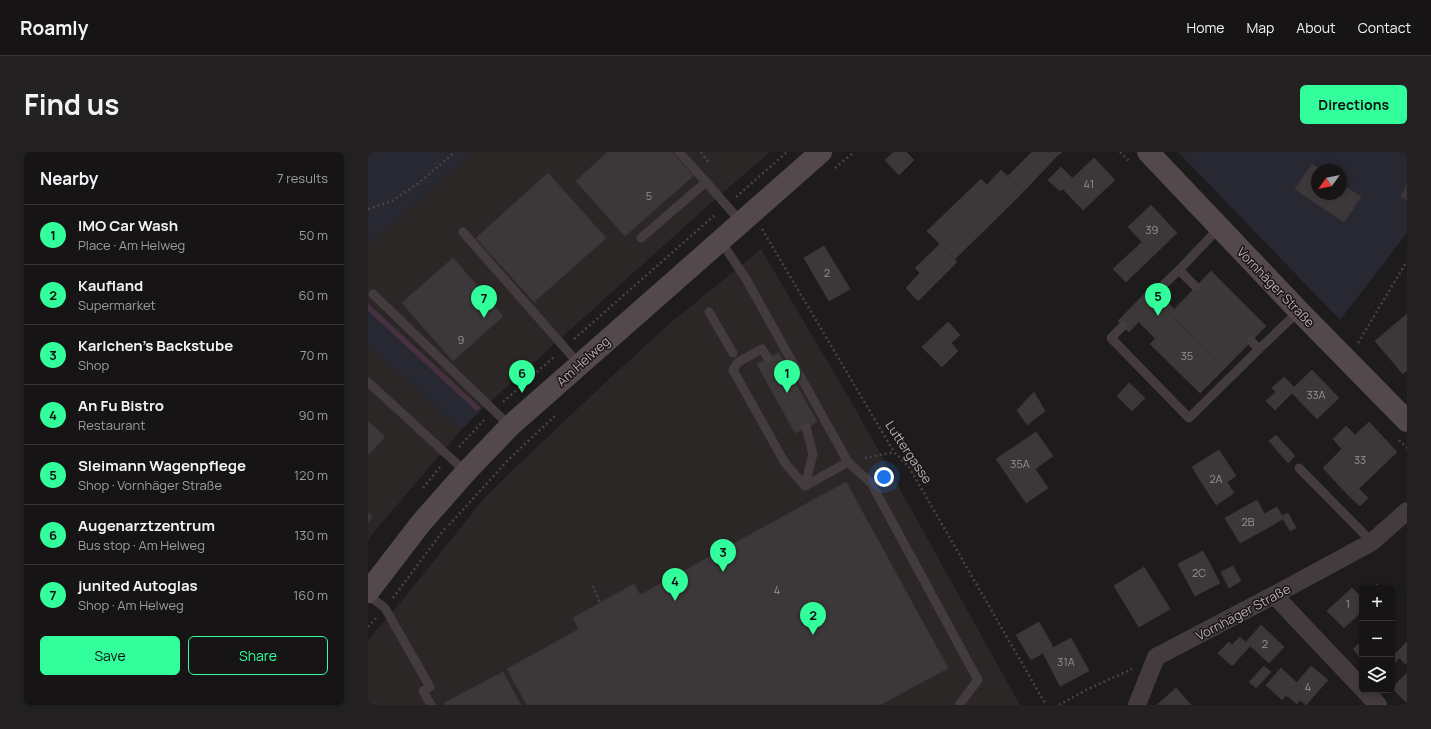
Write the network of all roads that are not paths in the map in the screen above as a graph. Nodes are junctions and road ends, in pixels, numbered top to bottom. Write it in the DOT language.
graph roads {
  1 [pos="679,152"];
  2 [pos="821,152"];
  3 [pos="1148,152"];
  4 [pos="706,182"];
  5 [pos="746,218"];
  6 [pos="1219,228"];
  7 [pos="463,232"];
  8 [pos="641,238"];
  9 [pos="720,240"];
  10 [pos="1179,270"];
  11 [pos="1196,287"];
  12 [pos="1157,291"];
  13 [pos="372,294"];
  14 [pos="1298,311"];
  15 [pos="709,312"];
  16 [pos="1123,326"];
  17 [pos="1251,341"];
  18 [pos="1259,349"];
  19 [pos="734,353"];
  20 [pos="768,358"];
  21 [pos="579,364"];
  22 [pos="368,382"];
  23 [pos="1407,421"];
  24 [pos="510,426"];
  25 [pos="806,428"];
  26 [pos="848,462"];
  27 [pos="1298,468"];
  28 [pos="466,472"];
  29 [pos="805,486"];
  30 [pos="1407,510"];
  31 [pos="1372,542"];
  32 [pos="368,593"];
  33 [pos="1274,595"];
  34 [pos="1359,685"];
  35 [pos="1367,693"];
  36 [pos="431,705"];
  37 [pos="959,705"];
  38 [pos="1137,705"];
  39 [pos="1378,705"];
  1 -- 4 [label="lane"];
  2 -- 5 [label="main road, Am Helweg"];
  3 -- 6 [label="main road, Vornhäger Straße"];
  4 -- 5 [label="lane"];
  4 -- 8 [label="lane"];
  5 -- 9 [label="main road, Am Helweg"];
  6 -- 10 [label="lane"];
  6 -- 14 [label="main road, Vornhäger Straße"];
  7 -- 21 [label="lane"];
  9 -- 21 [label="main road, Am Helweg"];
  9 -- 26 [label="lane"];
  10 -- 11 [label="lane"];
  10 -- 12 [label="lane"];
  13 -- 24 [label="lane"];
  14 -- 18 [label="lane"];
  14 -- 23 [label="main road, Vornhäger Straße"];
  15 -- 19 [label="lane"];
  16 -- 18 [label="lane"];
  17 -- 18 [label="lane"];
  20 -- 29 [label="lane"];
  21 -- 24 [label="main road, Am Helweg"];
  22 -- 28 [label="lane"];
  24 -- 28 [label="main road, Am Helweg"];
  25 -- 29 [label="lane"];
  26 -- 29 [label="lane"];
  26 -- 37 [label="lane"];
  27 -- 31 [label="lane"];
  28 -- 32 [label="main road, Am Helweg"];
  30 -- 31 [label="street, Vornhäger Straße"];
  31 -- 33 [label="street, Vornhäger Straße"];
  32 -- 36 [label="lane"];
  33 -- 34 [label="street"];
  33 -- 38 [label="street, Vornhäger Straße"];
  35 -- 39 [label="street"];
}
